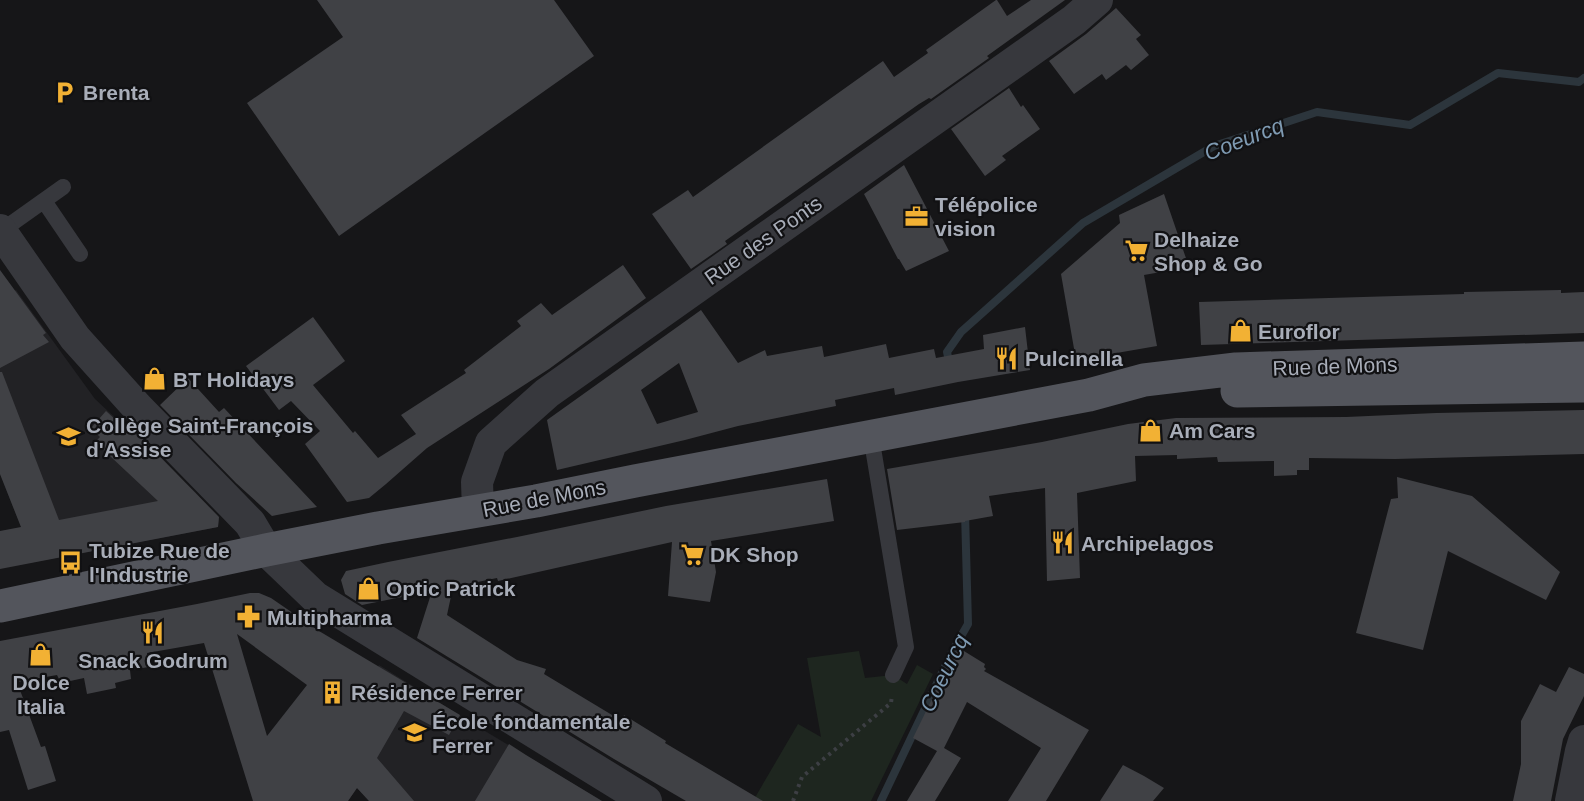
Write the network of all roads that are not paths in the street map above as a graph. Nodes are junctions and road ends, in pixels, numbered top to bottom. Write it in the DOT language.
graph roads {
  1 [pos="1097,0"];
  2 [pos="63,187"];
  3 [pos="44,201"];
  4 [pos="0,231"];
  5 [pos="80,254"];
  6 [pos="1584,358"];
  7 [pos="1584,386"];
  8 [pos="1089,395"];
  9 [pos="871,436"];
  10 [pos="478,511"];
  11 [pos="266,550"];
  12 [pos="0,606"];
  13 [pos="893,675"];
  14 [pos="1584,741"];
  15 [pos="646,801"];
  16 [pos="1571,801"];
  1 -- 10 [label="street, Rue des Ponts"];
  2 -- 3 [label="lane"];
  3 -- 4 [label="lane"];
  3 -- 5 [label="lane"];
  4 -- 11 [label="street"];
  6 -- 8 [label="main road, Rue de Mons"];
  7 -- 8 [label="main road, Rue de Mons"];
  8 -- 9 [label="main road, Rue de Mons"];
  9 -- 10 [label="main road, Rue de Mons"];
  9 -- 13 [label="lane"];
  10 -- 11 [label="main road, Rue de Mons"];
  11 -- 12 [label="main road, Rue de Mons"];
  11 -- 15 [label="street"];
  14 -- 16 [label="street"];
}
